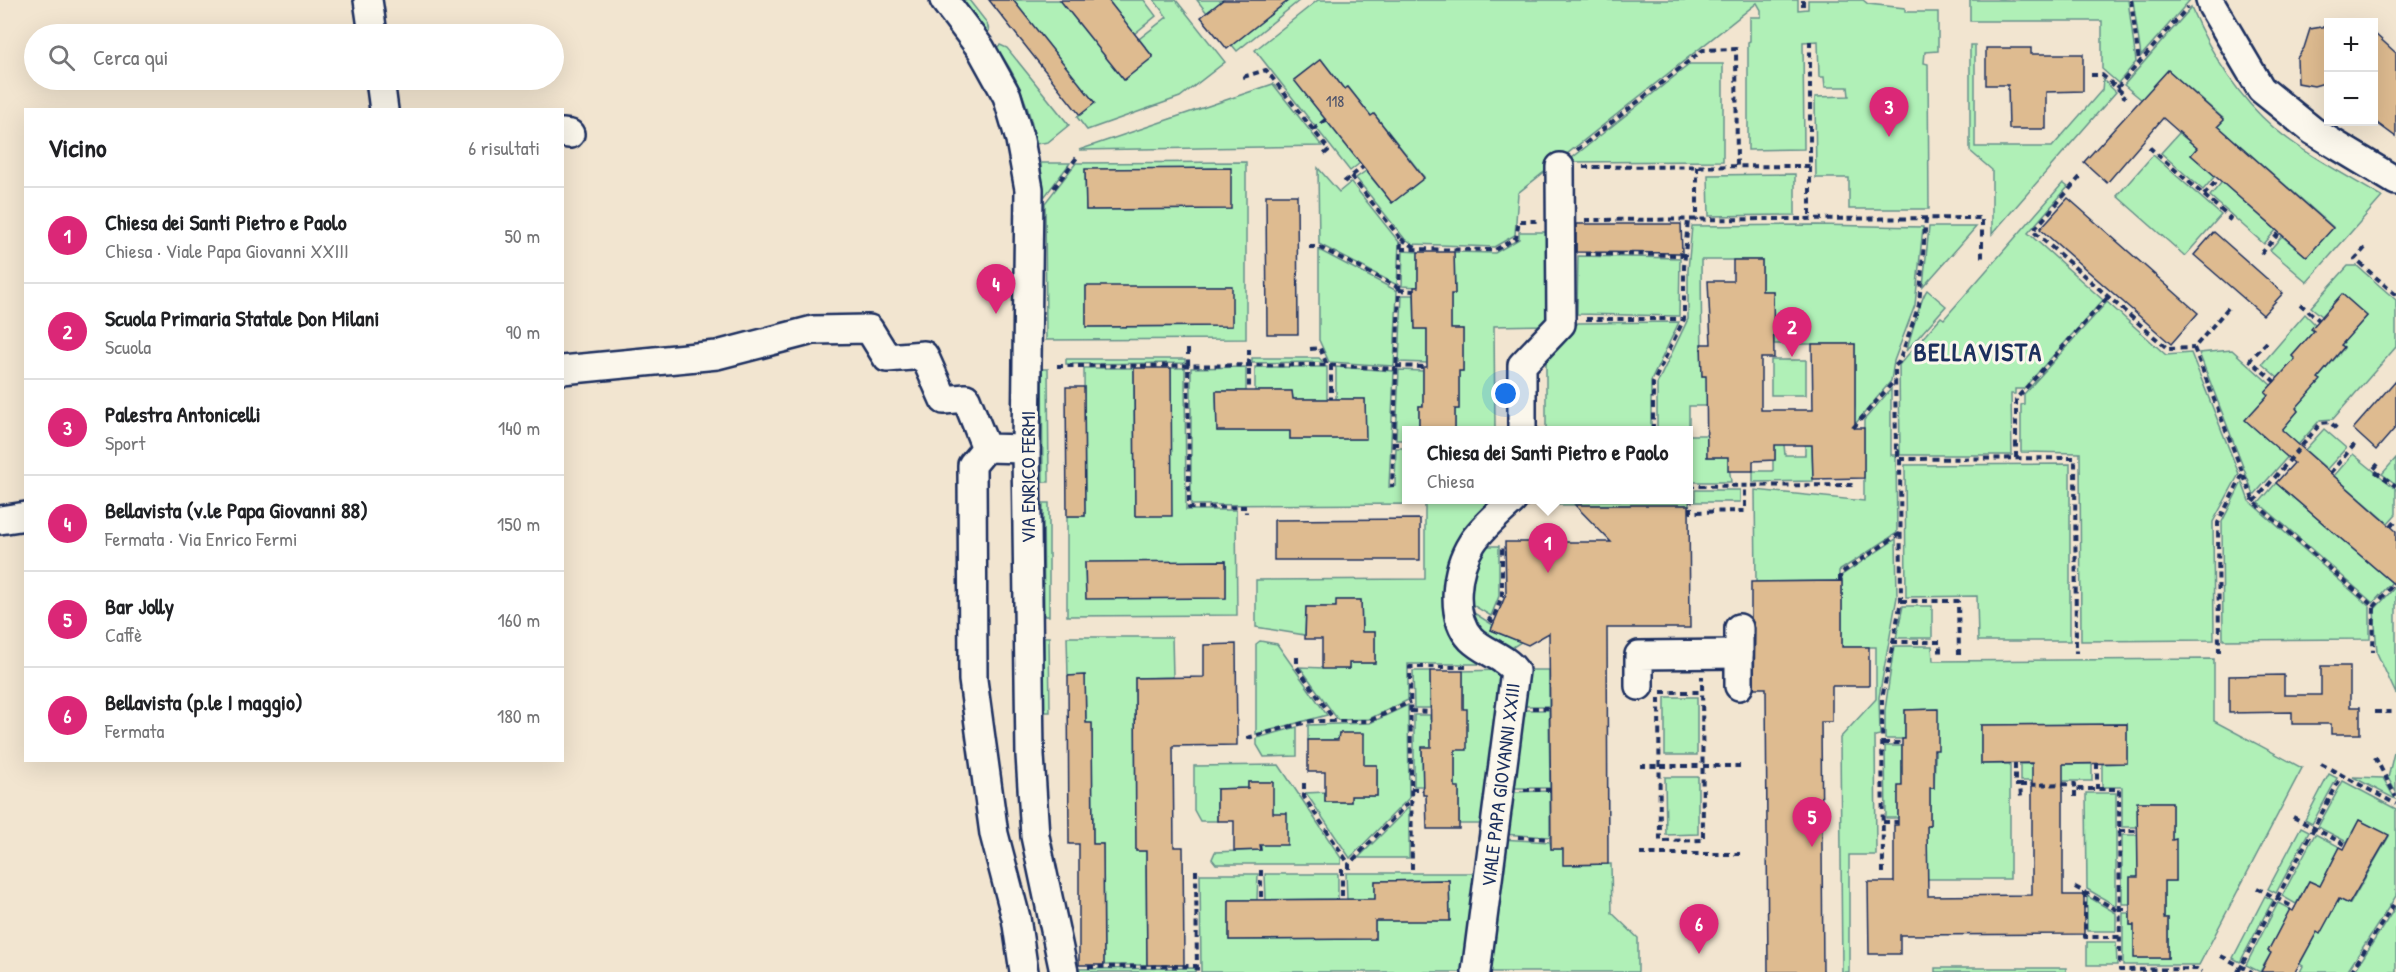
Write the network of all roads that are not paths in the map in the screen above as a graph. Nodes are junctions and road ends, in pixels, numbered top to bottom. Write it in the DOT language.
graph roads {
  1 [pos="368,0"];
  2 [pos="944,0"];
  3 [pos="2210,0"];
  4 [pos="372,24"];
  5 [pos="381,90"];
  6 [pos="384,108"];
  7 [pos="1560,167"];
  8 [pos="2396,181"];
  9 [pos="564,370"];
  10 [pos="1522,426"];
  11 [pos="986,448"];
  12 [pos="1026,449"];
  13 [pos="1507,505"];
  14 [pos="24,516"];
  15 [pos="0,520"];
  16 [pos="1739,686"];
  17 [pos="1649,689"];
  18 [pos="1064,970"];
  19 [pos="1024,972"];
  20 [pos="1476,972"];
  1 -- 4 [label="street"];
  2 -- 12 [label="street, VIA ENRICO FERMI"];
  3 -- 8 [label="street"];
  5 -- 6 [label="street"];
  7 -- 10 [label="street"];
  9 -- 11 [label="street"];
  11 -- 12 [label="street"];
  11 -- 19 [label="street"];
  12 -- 18 [label="street, VIA ENRICO FERMI"];
  13 -- 20 [label="street, VIALE PAPA GIOVANNI XXIII"];
  14 -- 15 [label="street"];
  16 -- 17 [label="street"];
}
